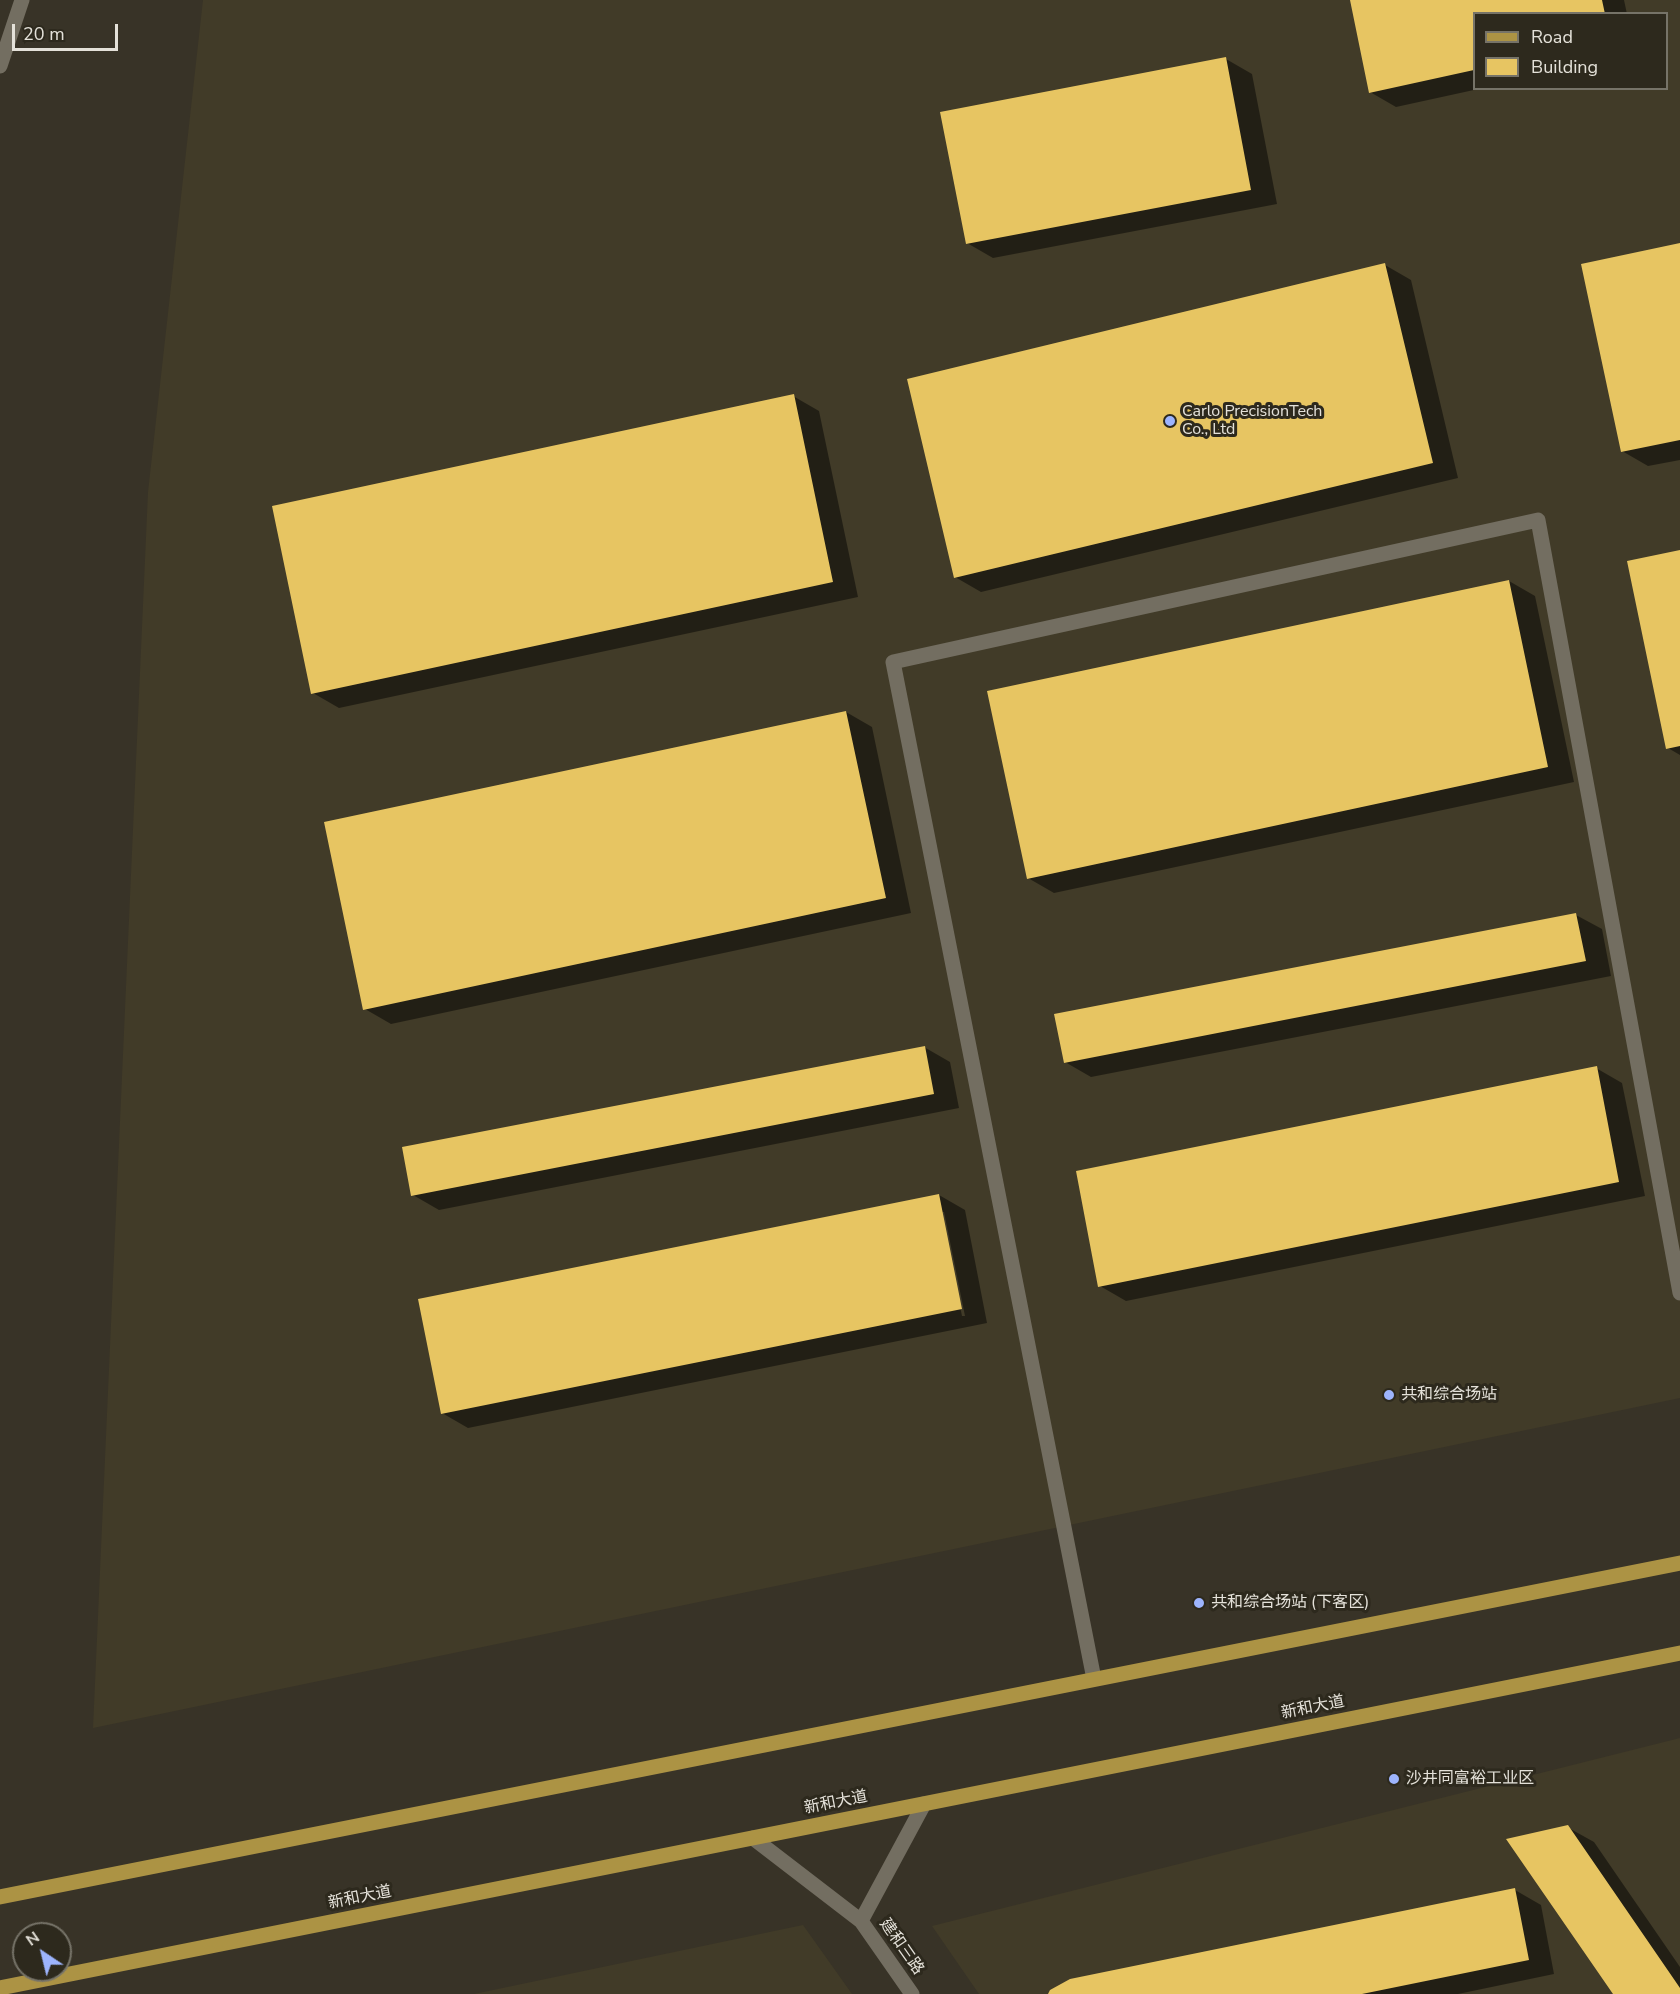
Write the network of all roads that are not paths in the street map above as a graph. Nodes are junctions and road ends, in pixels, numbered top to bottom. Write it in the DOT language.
graph roads {
  1 [pos="22,0"];
  2 [pos="0,66"];
  3 [pos="1680,1293"];
  4 [pos="1680,1563"];
  5 [pos="1680,1653"];
  6 [pos="1094,1679"];
  7 [pos="924,1804"];
  8 [pos="753,1838"];
  9 [pos="0,1897"];
  10 [pos="861,1921"];
  11 [pos="0,1988"];
  12 [pos="912,1994"];
  1 -- 2 [label="street"];
  3 -- 6 [label="street"];
  4 -- 6 [label="main road"];
  5 -- 7 [label="main road, 新和大道"];
  6 -- 9 [label="main road"];
  7 -- 8 [label="main road, 新和大道"];
  7 -- 10 [label="street"];
  8 -- 10 [label="street, 建和三路"];
  8 -- 11 [label="main road, 新和大道"];
  10 -- 12 [label="street, 建和三路"];
}
